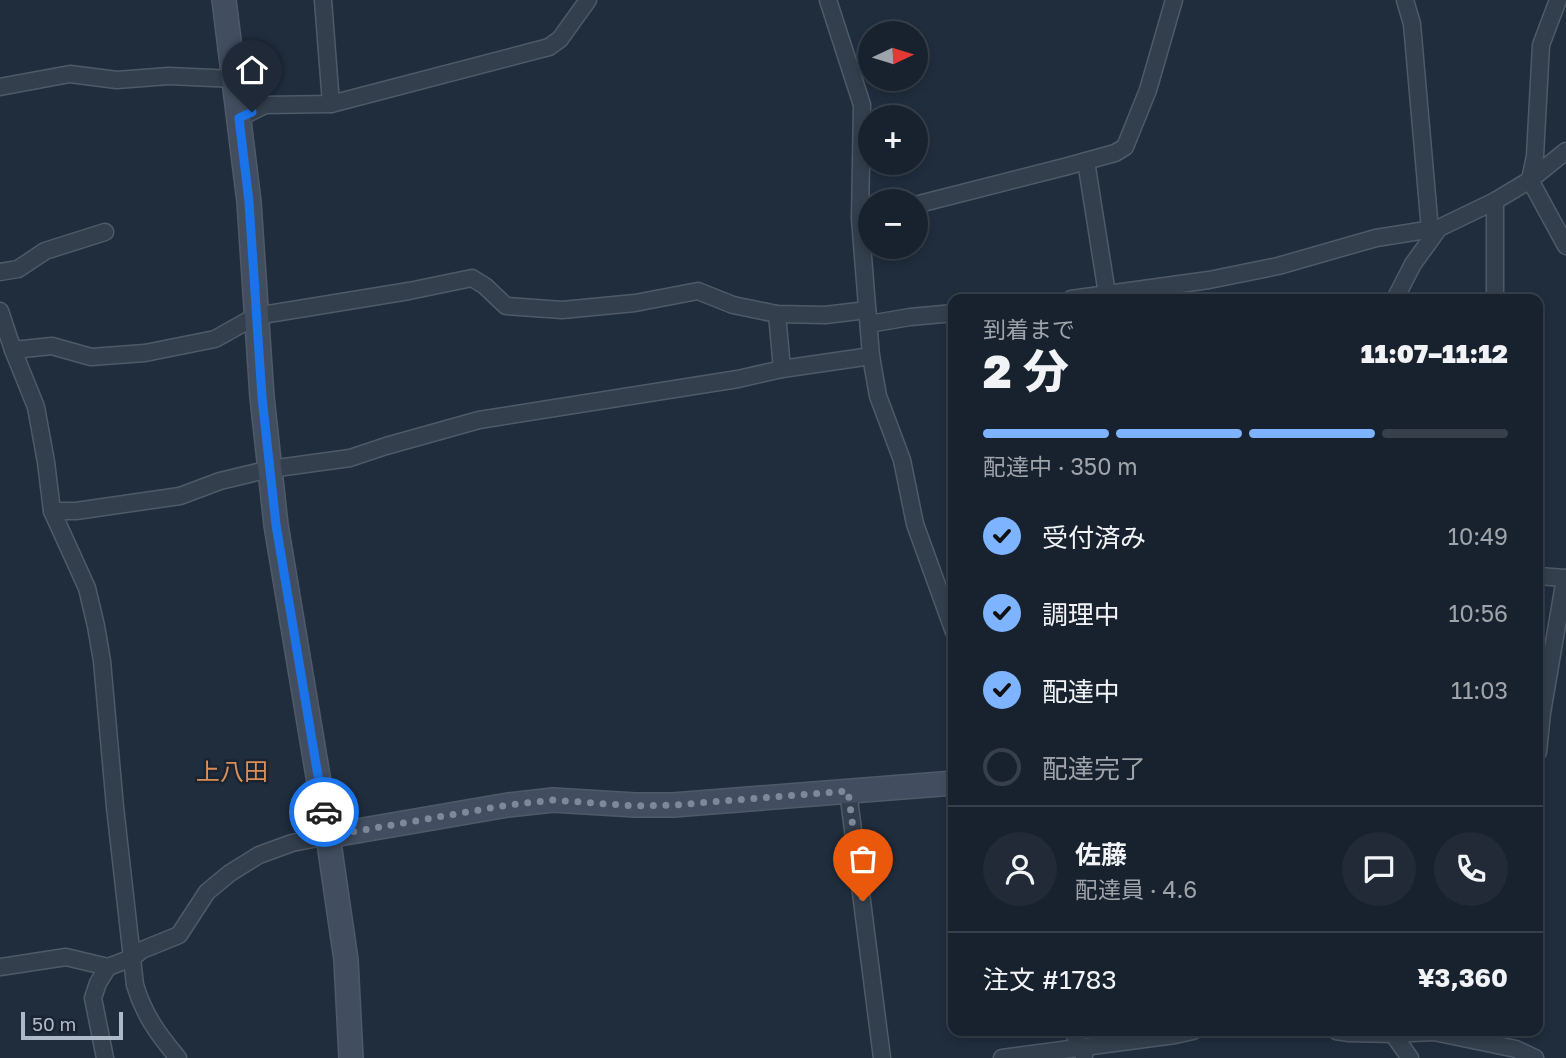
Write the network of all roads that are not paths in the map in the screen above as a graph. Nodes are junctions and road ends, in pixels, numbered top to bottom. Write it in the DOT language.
graph roads {
  1 [pos="224,0"];
  2 [pos="323,0"];
  3 [pos="588,0"];
  4 [pos="828,0"];
  5 [pos="1174,0"];
  6 [pos="1405,0"];
  7 [pos="1558,0"];
  8 [pos="234,79"];
  9 [pos="0,86"];
  10 [pos="331,104"];
  11 [pos="239,118"];
  12 [pos="1566,151"];
  13 [pos="1086,161"];
  14 [pos="1530,180"];
  15 [pos="864,189"];
  16 [pos="1495,201"];
  17 [pos="928,202"];
  18 [pos="1434,229"];
  19 [pos="105,232"];
  20 [pos="1566,246"];
  21 [pos="866,259"];
  22 [pos="0,272"];
  23 [pos="1107,294"];
  24 [pos="1398,294"];
  25 [pos="1495,294"];
  26 [pos="0,311"];
  27 [pos="777,314"];
  28 [pos="948,314"];
  29 [pos="256,316"];
  30 [pos="868,317"];
  31 [pos="13,350"];
  32 [pos="871,356"];
  33 [pos="782,369"];
  34 [pos="270,469"];
  35 [pos="52,511"];
  36 [pos="1543,576"];
  37 [pos="1565,578"];
  38 [pos="948,615"];
  39 [pos="1543,707"];
  40 [pos="948,783"];
  41 [pos="848,791"];
  42 [pos="328,836"];
  43 [pos="132,958"];
  44 [pos="0,967"];
  45 [pos="108,967"];
  46 [pos="1075,1036"];
  47 [pos="1170,1036"];
  48 [pos="1394,1036"];
  49 [pos="1470,1036"];
  50 [pos="1083,1053"];
  51 [pos="105,1058"];
  52 [pos="178,1058"];
  53 [pos="351,1058"];
  54 [pos="882,1058"];
  55 [pos="1002,1058"];
  56 [pos="1410,1058"];
  57 [pos="1535,1058"];
  1 -- 8 [label="street"];
  2 -- 10 [label="street"];
  3 -- 10 [label="street"];
  4 -- 15 [label="street"];
  5 -- 13 [label="street"];
  6 -- 18 [label="street"];
  7 -- 14 [label="street"];
  8 -- 9 [label="street"];
  8 -- 11 [label="street"];
  10 -- 11 [label="street"];
  11 -- 29 [label="street"];
  12 -- 14 [label="street"];
  13 -- 17 [label="street"];
  13 -- 23 [label="street"];
  14 -- 16 [label="street"];
  14 -- 20 [label="street"];
  16 -- 18 [label="street"];
  16 -- 25 [label="street"];
  18 -- 23 [label="street"];
  18 -- 24 [label="street"];
  19 -- 22 [label="street"];
  21 -- 30 [label="street"];
  26 -- 31 [label="street"];
  27 -- 29 [label="street"];
  27 -- 30 [label="street"];
  27 -- 33 [label="street"];
  28 -- 30 [label="street"];
  29 -- 31 [label="street"];
  29 -- 34 [label="street"];
  30 -- 32 [label="street"];
  31 -- 35 [label="street"];
  32 -- 33 [label="street"];
  32 -- 38 [label="street"];
  33 -- 34 [label="street"];
  34 -- 35 [label="street"];
  34 -- 42 [label="street"];
  35 -- 43 [label="street"];
  36 -- 37 [label="street"];
  37 -- 39 [label="street"];
  40 -- 41 [label="street"];
  41 -- 42 [label="street"];
  41 -- 54 [label="street"];
  42 -- 43 [label="street"];
  42 -- 53 [label="street"];
  43 -- 45 [label="street"];
  43 -- 52 [label="street"];
  44 -- 45 [label="street"];
  45 -- 51 [label="street"];
  46 -- 50 [label="street"];
  47 -- 50 [label="street"];
  48 -- 56 [label="street"];
  49 -- 57 [label="street"];
  50 -- 55 [label="street"];
}
